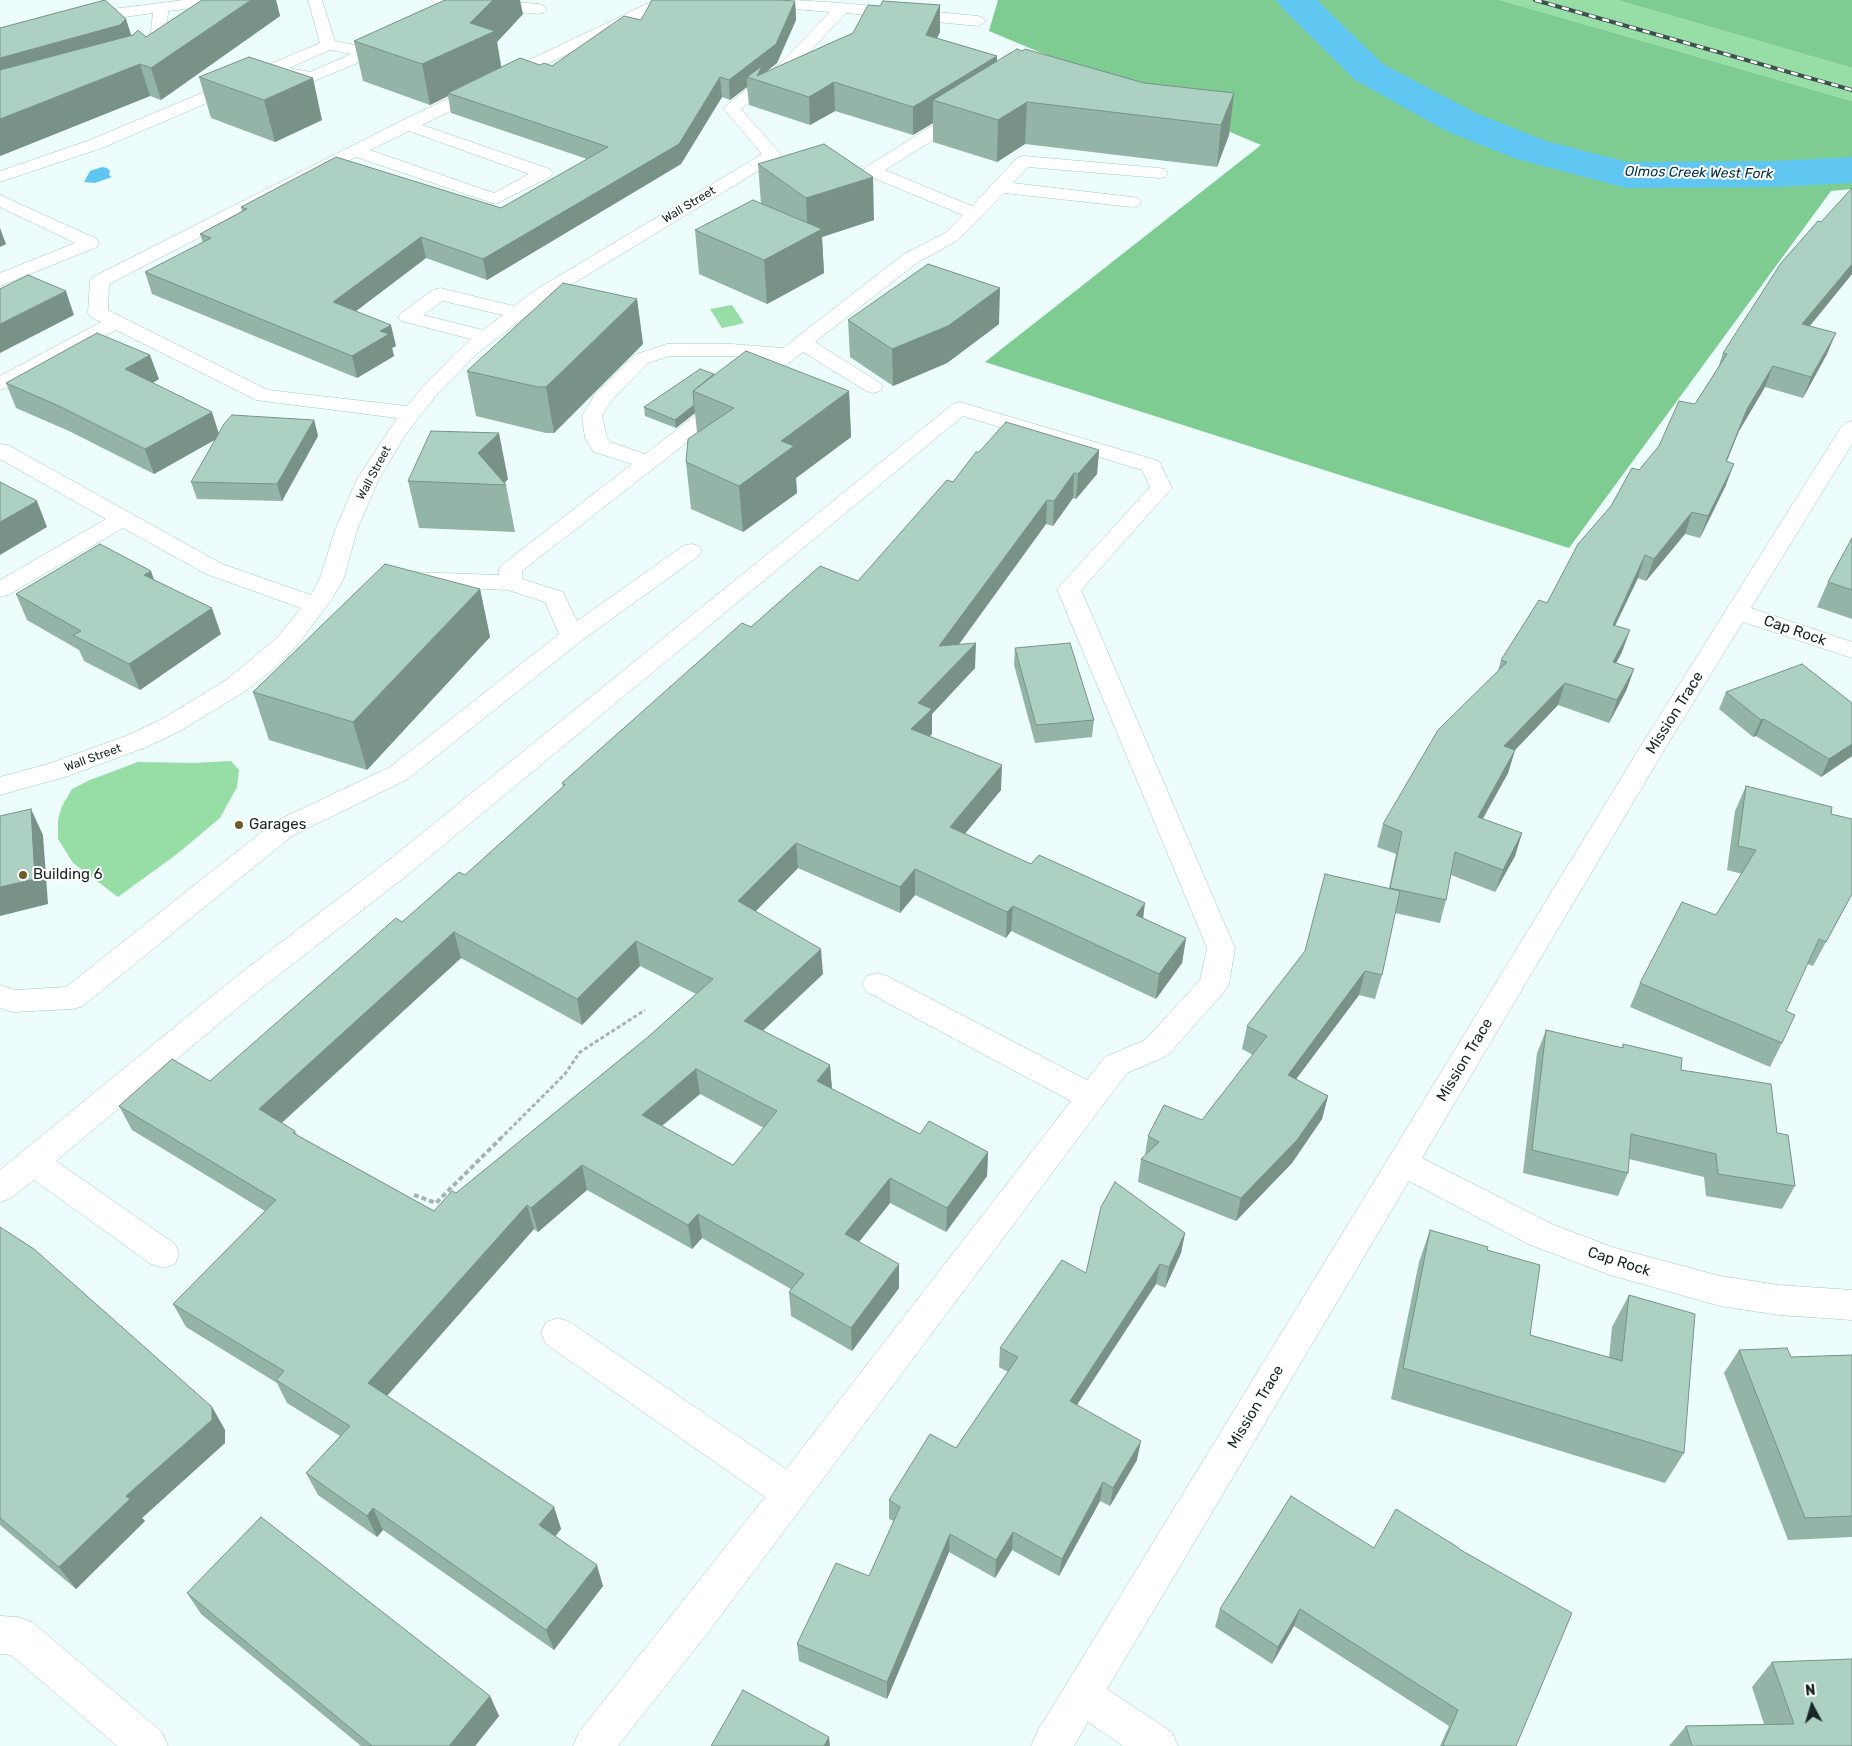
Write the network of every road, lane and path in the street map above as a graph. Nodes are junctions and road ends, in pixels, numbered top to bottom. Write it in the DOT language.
graph roads {
  1 [pos="226,0"];
  2 [pos="315,0"];
  3 [pos="439,0"];
  4 [pos="667,0"];
  5 [pos="735,0"];
  6 [pos="161,7"];
  7 [pos="842,8"];
  8 [pos="539,9"];
  9 [pos="69,20"];
  10 [pos="978,21"];
  11 [pos="328,45"];
  12 [pos="127,64"];
  13 [pos="274,68"];
  14 [pos="979,104"];
  15 [pos="407,126"];
  16 [pos="355,151"];
  17 [pos="1159,173"];
  18 [pos="0,177"];
  19 [pos="1000,187"];
  20 [pos="0,200"];
  21 [pos="1132,202"];
  22 [pos="975,214"];
  23 [pos="0,280"];
  24 [pos="518,313"];
  25 [pos="116,322"];
  26 [pos="487,337"];
  27 [pos="795,349"];
  28 [pos="0,384"];
  29 [pos="873,387"];
  30 [pos="411,414"];
  31 [pos="1849,439"];
  32 [pos="0,450"];
  33 [pos="648,462"];
  34 [pos="122,519"];
  35 [pos="691,551"];
  36 [pos="413,579"];
  37 [pos="510,583"];
  38 [pos="0,590"];
  39 [pos="316,605"];
  40 [pos="1738,612"];
  41 [pos="572,636"];
  42 [pos="1852,650"];
  43 [pos="0,786"];
  44 [pos="877,984"];
  45 [pos="0,996"];
  46 [pos="645,1010"];
  47 [pos="1091,1097"];
  48 [pos="33,1162"];
  49 [pos="1402,1163"];
  50 [pos="0,1189"];
  51 [pos="414,1195"];
  52 [pos="163,1254"];
  53 [pos="1852,1304"];
  54 [pos="558,1333"];
  55 [pos="790,1493"];
  56 [pos="0,1635"];
  57 [pos="1082,1695"];
  58 [pos="148,1746"];
  59 [pos="593,1746"];
  60 [pos="1052,1746"];
  61 [pos="1158,1746"];
  1 -- 6 [label="street"];
  2 -- 11 [label="street"];
  3 -- 8 [label="street"];
  4 -- 15 [label="street"];
  5 -- 7 [label="street"];
  6 -- 9 [label="street"];
  6 -- 12 [label="street"];
  7 -- 10 [label="street"];
  7 -- 24 [label="street, Wall Street"];
  11 -- 13 [label="street"];
  11 -- 13 [label="street"];
  13 -- 18 [label="street"];
  14 -- 22 [label="street"];
  15 -- 16 [label="street"];
  15 -- 16 [label="street"];
  16 -- 25 [label="street"];
  17 -- 19 [label="street"];
  19 -- 21 [label="street"];
  19 -- 22 [label="street"];
  20 -- 23 [label="street"];
  22 -- 27 [label="street"];
  24 -- 26 [label="street, Wall Street"];
  24 -- 26 [label="street"];
  25 -- 28 [label="street"];
  25 -- 30 [label="street"];
  26 -- 30 [label="street, Wall Street"];
  27 -- 29 [label="street"];
  27 -- 33 [label="street"];
  27 -- 33 [label="street"];
  30 -- 39 [label="street, Wall Street"];
  31 -- 40 [label="street, Mission Trace"];
  32 -- 34 [label="street"];
  33 -- 37 [label="street"];
  34 -- 38 [label="street"];
  34 -- 39 [label="street"];
  35 -- 41 [label="street"];
  36 -- 37 [label="street"];
  37 -- 41 [label="street"];
  39 -- 43 [label="street, Wall Street"];
  40 -- 42 [label="street, Cap Rock"];
  40 -- 49 [label="street, Mission Trace"];
  41 -- 45 [label="street"];
  44 -- 47 [label="street"];
  46 -- 51 [label="path"];
  47 -- 48 [label="street"];
  47 -- 55 [label="street"];
  48 -- 50 [label="street"];
  48 -- 52 [label="street"];
  49 -- 53 [label="street, Cap Rock"];
  49 -- 57 [label="street, Mission Trace"];
  54 -- 55 [label="street"];
  55 -- 59 [label="street"];
  56 -- 58 [label="street"];
  57 -- 60 [label="street, Mission Trace"];
  57 -- 61 [label="street"];
}
